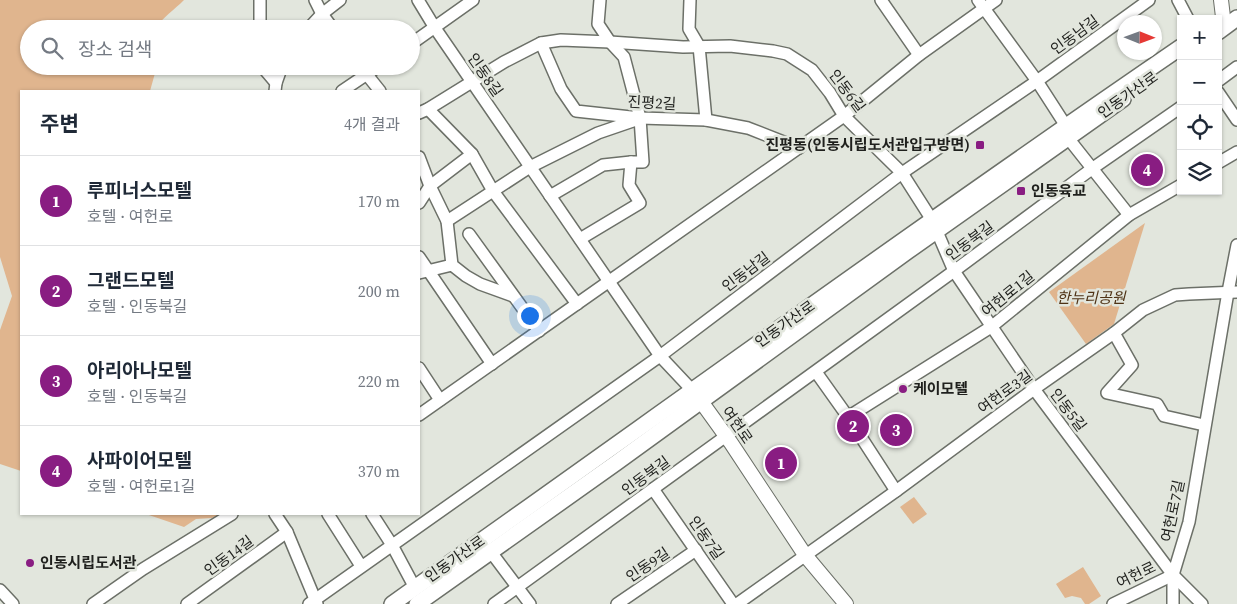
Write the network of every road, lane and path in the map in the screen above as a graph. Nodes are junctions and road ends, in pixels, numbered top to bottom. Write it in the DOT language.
graph roads {
  1 [pos="260,0"];
  2 [pos="315,0"];
  3 [pos="340,0"];
  4 [pos="418,0"];
  5 [pos="473,0"];
  6 [pos="600,0"];
  7 [pos="690,0"];
  8 [pos="881,0"];
  9 [pos="996,0"];
  10 [pos="1149,0"];
  11 [pos="1178,0"];
  12 [pos="1221,0"];
  13 [pos="981,4"];
  14 [pos="1237,7"];
  15 [pos="322,14"];
  16 [pos="1186,15"];
  17 [pos="260,20"];
  18 [pos="316,20"];
  19 [pos="326,20"];
  20 [pos="1224,22"];
  21 [pos="435,28"];
  22 [pos="420,38"];
  23 [pos="610,42"];
  24 [pos="542,43"];
  25 [pos="699,46"];
  26 [pos="1177,50"];
  27 [pos="919,55"];
  28 [pos="1178,60"];
  29 [pos="1237,67"];
  30 [pos="268,75"];
  31 [pos="359,75"];
  32 [pos="366,75"];
  33 [pos="1222,78"];
  34 [pos="1037,81"];
  35 [pos="471,82"];
  36 [pos="276,87"];
  37 [pos="343,90"];
  38 [pos="379,90"];
  39 [pos="1222,98"];
  40 [pos="1177,110"];
  41 [pos="424,111"];
  42 [pos="844,116"];
  43 [pos="640,118"];
  44 [pos="706,120"];
  45 [pos="1237,120"];
  46 [pos="1067,132"];
  47 [pos="798,148"];
  48 [pos="1237,152"];
  49 [pos="472,154"];
  50 [pos="420,160"];
  51 [pos="1222,161"];
  52 [pos="637,162"];
  53 [pos="530,167"];
  54 [pos="1093,168"];
  55 [pos="902,173"];
  56 [pos="430,186"];
  57 [pos="1177,187"];
  58 [pos="493,191"];
  59 [pos="550,196"];
  60 [pos="420,201"];
  61 [pos="1129,215"];
  62 [pos="446,221"];
  63 [pos="934,225"];
  64 [pos="469,234"];
  65 [pos="580,239"];
  66 [pos="1237,245"];
  67 [pos="452,264"];
  68 [pos="954,271"];
  69 [pos="423,272"];
  70 [pos="609,281"];
  71 [pos="1232,292"];
  72 [pos="514,296"];
  73 [pos="577,304"];
  74 [pos="991,327"];
  75 [pos="538,331"];
  76 [pos="1114,333"];
  77 [pos="660,356"];
  78 [pos="492,364"];
  79 [pos="420,370"];
  80 [pos="816,372"];
  81 [pos="1034,389"];
  82 [pos="696,395"];
  83 [pos="440,400"];
  84 [pos="420,414"];
  85 [pos="848,417"];
  86 [pos="1204,425"];
  87 [pos="726,437"];
  88 [pos="653,489"];
  89 [pos="896,491"];
  90 [pos="230,515"];
  91 [pos="276,515"];
  92 [pos="329,515"];
  93 [pos="373,515"];
  94 [pos="287,532"];
  95 [pos="392,544"];
  96 [pos="696,550"];
  97 [pos="491,552"];
  98 [pos="805,555"];
  99 [pos="361,566"];
  100 [pos="1173,575"];
  101 [pos="517,587"];
  102 [pos="415,588"];
  103 [pos="0,590"];
  104 [pos="313,603"];
  105 [pos="12,604"];
  106 [pos="93,604"];
  107 [pos="188,604"];
  108 [pos="392,604"];
  109 [pos="417,604"];
  110 [pos="494,604"];
  111 [pos="530,604"];
  112 [pos="617,604"];
  113 [pos="733,604"];
  114 [pos="737,604"];
  115 [pos="846,604"];
  116 [pos="1113,604"];
  117 [pos="1172,604"];
  118 [pos="1202,604"];
  1 -- 17 [label="street"];
  2 -- 15 [label="street"];
  3 -- 15 [label="street"];
  4 -- 21 [label="street, 인동8길"];
  5 -- 21 [label="street"];
  6 -- 23 [label="street"];
  7 -- 25 [label="street"];
  8 -- 27 [label="street"];
  9 -- 13 [label="street"];
  10 -- 34 [label="street, 인동남길"];
  11 -- 16 [label="street"];
  12 -- 20 [label="street"];
  13 -- 27 [label="street"];
  13 -- 34 [label="street"];
  14 -- 20 [label="main road"];
  15 -- 18 [label="street"];
  15 -- 19 [label="street"];
  21 -- 22 [label="street"];
  21 -- 35 [label="street, 인동8길"];
  23 -- 24 [label="street, 인동6길"];
  23 -- 25 [label="street, 인동6길"];
  23 -- 43 [label="street"];
  24 -- 35 [label="street, 인동6길"];
  24 -- 43 [label="street, 진평2길"];
  25 -- 42 [label="street, 인동6길"];
  25 -- 44 [label="street"];
  26 -- 46 [label="main road, 인동가산로"];
  27 -- 42 [label="street"];
  28 -- 46 [label="main road, 인동가산로"];
  29 -- 33 [label="street"];
  30 -- 36 [label="street"];
  31 -- 37 [label="street"];
  32 -- 38 [label="street"];
  34 -- 46 [label="street"];
  34 -- 55 [label="street, 인동남길"];
  35 -- 41 [label="street"];
  35 -- 53 [label="street, 인동8길"];
  39 -- 45 [label="street"];
  40 -- 54 [label="street, 인동북길"];
  41 -- 49 [label="street"];
  42 -- 47 [label="street"];
  42 -- 55 [label="street, 인동6길"];
  43 -- 44 [label="street, 진평2길"];
  43 -- 52 [label="street"];
  43 -- 53 [label="street"];
  44 -- 47 [label="street, 진평2길"];
  46 -- 54 [label="street"];
  46 -- 63 [label="main road, 인동가산로"];
  47 -- 70 [label="street"];
  48 -- 51 [label="street"];
  49 -- 56 [label="street"];
  49 -- 58 [label="street"];
  50 -- 56 [label="street"];
  52 -- 59 [label="street"];
  52 -- 65 [label="street"];
  53 -- 58 [label="street"];
  53 -- 59 [label="street, 인동8길"];
  54 -- 61 [label="street"];
  54 -- 68 [label="street, 인동북길"];
  55 -- 63 [label="street, 인동6길"];
  55 -- 77 [label="street, 인동남길"];
  56 -- 60 [label="street"];
  56 -- 62 [label="street"];
  57 -- 61 [label="street, 여헌로1길"];
  58 -- 62 [label="street"];
  58 -- 73 [label="street"];
  59 -- 65 [label="street, 인동8길"];
  61 -- 74 [label="street, 여헌로1길"];
  62 -- 67 [label="street"];
  63 -- 68 [label="street, 인동5길"];
  63 -- 82 [label="main road, 인동가산로"];
  64 -- 72 [label="street"];
  65 -- 70 [label="street, 인동8길"];
  66 -- 71 [label="street, 여헌로7길"];
  67 -- 69 [label="street"];
  67 -- 72 [label="street"];
  68 -- 74 [label="street, 인동5길"];
  68 -- 80 [label="street, 인동북길"];
  69 -- 78 [label="street"];
  70 -- 73 [label="street"];
  70 -- 77 [label="street, 인동8길"];
  71 -- 76 [label="street, 여헌로3길"];
  71 -- 86 [label="street, 여헌로7길"];
  72 -- 75 [label="street"];
  73 -- 75 [label="street"];
  74 -- 81 [label="street, 인동5길"];
  74 -- 85 [label="street, 여헌로1길"];
  75 -- 78 [label="street"];
  76 -- 81 [label="street, 여헌로3길"];
  76 -- 86 [label="street"];
  77 -- 82 [label="street, 인동8길"];
  77 -- 95 [label="street, 인동남길"];
  78 -- 83 [label="street"];
  79 -- 83 [label="street"];
  80 -- 85 [label="street"];
  80 -- 87 [label="street, 인동북길"];
  81 -- 89 [label="street, 여헌로3길"];
  81 -- 100 [label="street, 인동5길"];
  82 -- 87 [label="street, 여헌로"];
  82 -- 97 [label="main road, 인동가산로"];
  82 -- 102 [label="main road, 인동가산로"];
  83 -- 84 [label="street"];
  85 -- 89 [label="street"];
  86 -- 100 [label="street, 여헌로7길"];
  87 -- 88 [label="street, 인동북길"];
  87 -- 98 [label="street, 여헌로"];
  88 -- 96 [label="street, 인동7길"];
  88 -- 101 [label="street, 인동북길"];
  89 -- 98 [label="street, 여헌로3길"];
  90 -- 106 [label="street"];
  91 -- 94 [label="street, 인동남길"];
  92 -- 99 [label="street"];
  93 -- 95 [label="street"];
  94 -- 104 [label="street, 인동남길"];
  94 -- 107 [label="street, 인동14길"];
  95 -- 99 [label="street, 인동남길"];
  95 -- 102 [label="street"];
  96 -- 112 [label="street, 인동9길"];
  96 -- 113 [label="street, 인동7길"];
  97 -- 101 [label="street"];
  97 -- 109 [label="main road, 인동가산로"];
  98 -- 114 [label="street"];
  98 -- 115 [label="street, 여헌로"];
  99 -- 104 [label="street, 인동남길"];
  100 -- 116 [label="street, 여헌로"];
  100 -- 117 [label="street, 여헌로7길"];
  100 -- 118 [label="street, 인동5길"];
  101 -- 110 [label="street, 인동북길"];
  101 -- 111 [label="street"];
  102 -- 108 [label="main road, 인동가산로"];
  103 -- 105 [label="street"];
}
